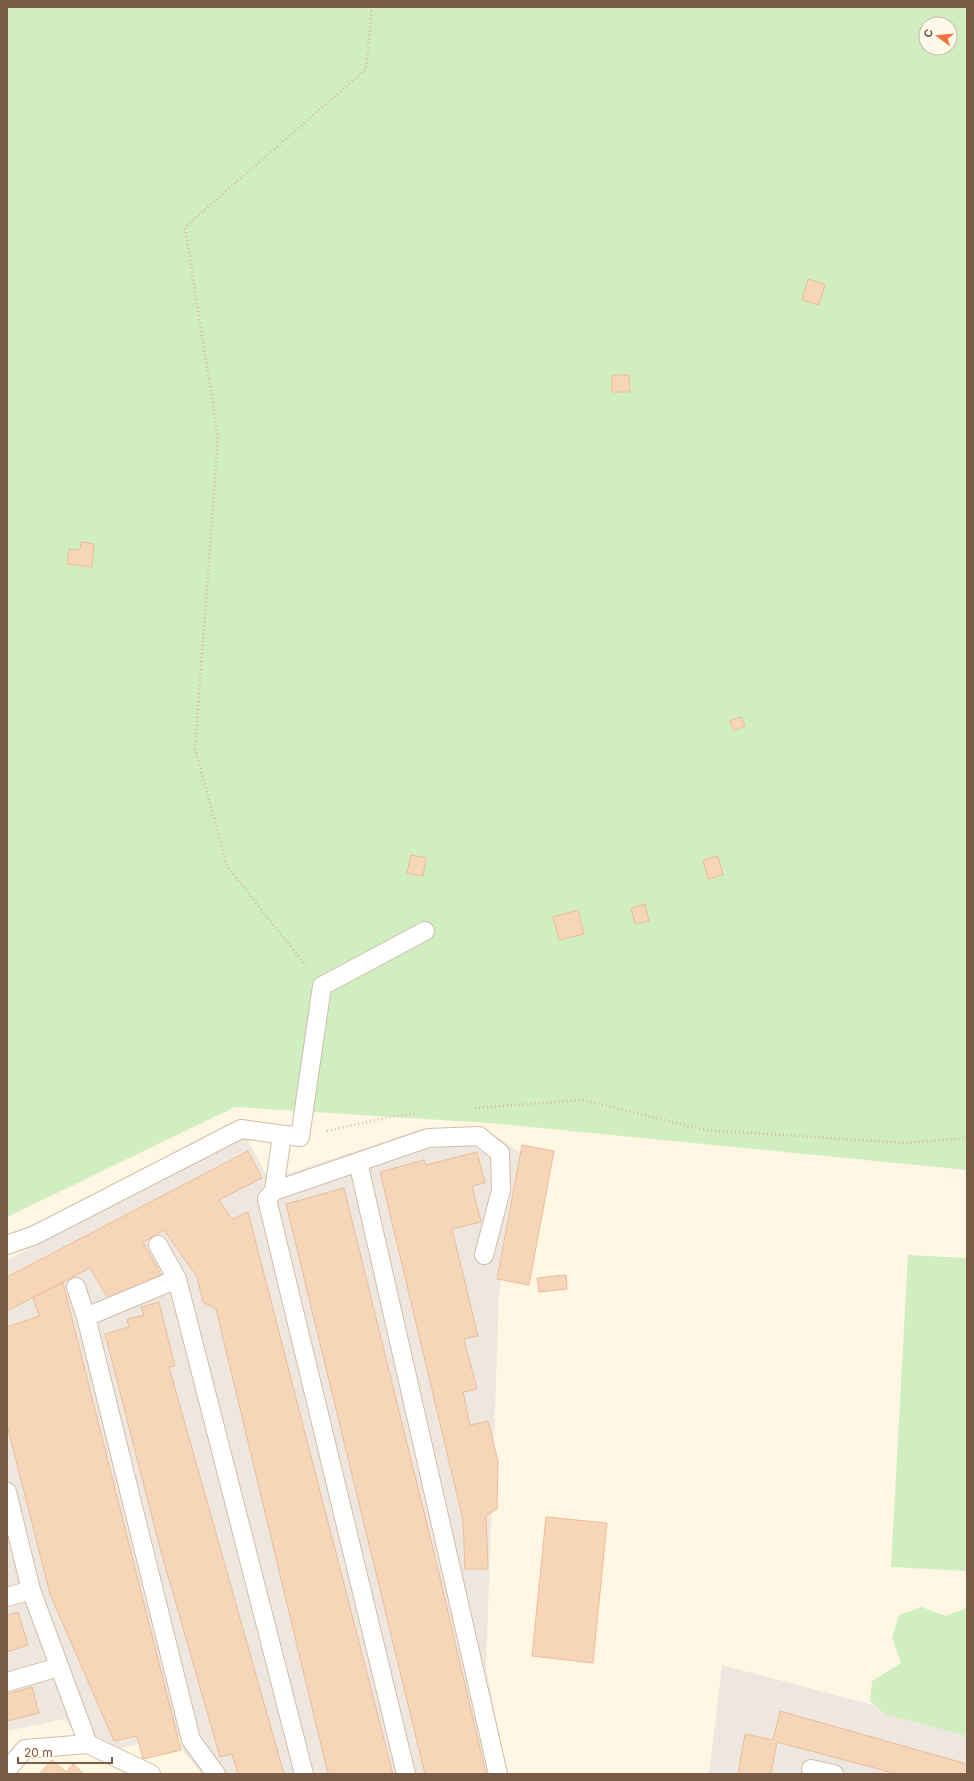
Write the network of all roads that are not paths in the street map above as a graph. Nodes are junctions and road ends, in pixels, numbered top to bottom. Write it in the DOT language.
graph roads {
  1 [pos="425,931"];
  2 [pos="291,1136"];
  3 [pos="358,1162"];
  4 [pos="274,1191"];
  5 [pos="7,1245"];
  6 [pos="158,1245"];
  7 [pos="484,1255"];
  8 [pos="178,1279"];
  9 [pos="76,1287"];
  10 [pos="86,1317"];
  11 [pos="7,1492"];
  12 [pos="10,1514"];
  13 [pos="31,1590"];
  14 [pos="7,1597"];
  15 [pos="60,1667"];
  16 [pos="7,1682"];
  17 [pos="88,1744"];
  18 [pos="811,1769"];
  19 [pos="7,1770"];
  20 [pos="151,1774"];
  21 [pos="216,1774"];
  22 [pos="304,1774"];
  23 [pos="406,1774"];
  24 [pos="498,1774"];
  25 [pos="834,1774"];
  1 -- 2 [label="lane"];
  2 -- 4 [label="lane"];
  2 -- 5 [label="lane"];
  3 -- 4 [label="lane"];
  3 -- 7 [label="lane"];
  3 -- 24 [label="lane"];
  4 -- 23 [label="lane"];
  6 -- 8 [label="lane"];
  8 -- 10 [label="lane"];
  8 -- 22 [label="lane"];
  9 -- 10 [label="lane"];
  10 -- 21 [label="lane"];
  11 -- 12 [label="lane"];
  12 -- 13 [label="lane"];
  13 -- 14 [label="lane"];
  13 -- 15 [label="lane"];
  15 -- 16 [label="lane"];
  15 -- 17 [label="lane"];
  17 -- 19 [label="lane"];
  17 -- 20 [label="lane"];
  18 -- 25 [label="lane"];
}
